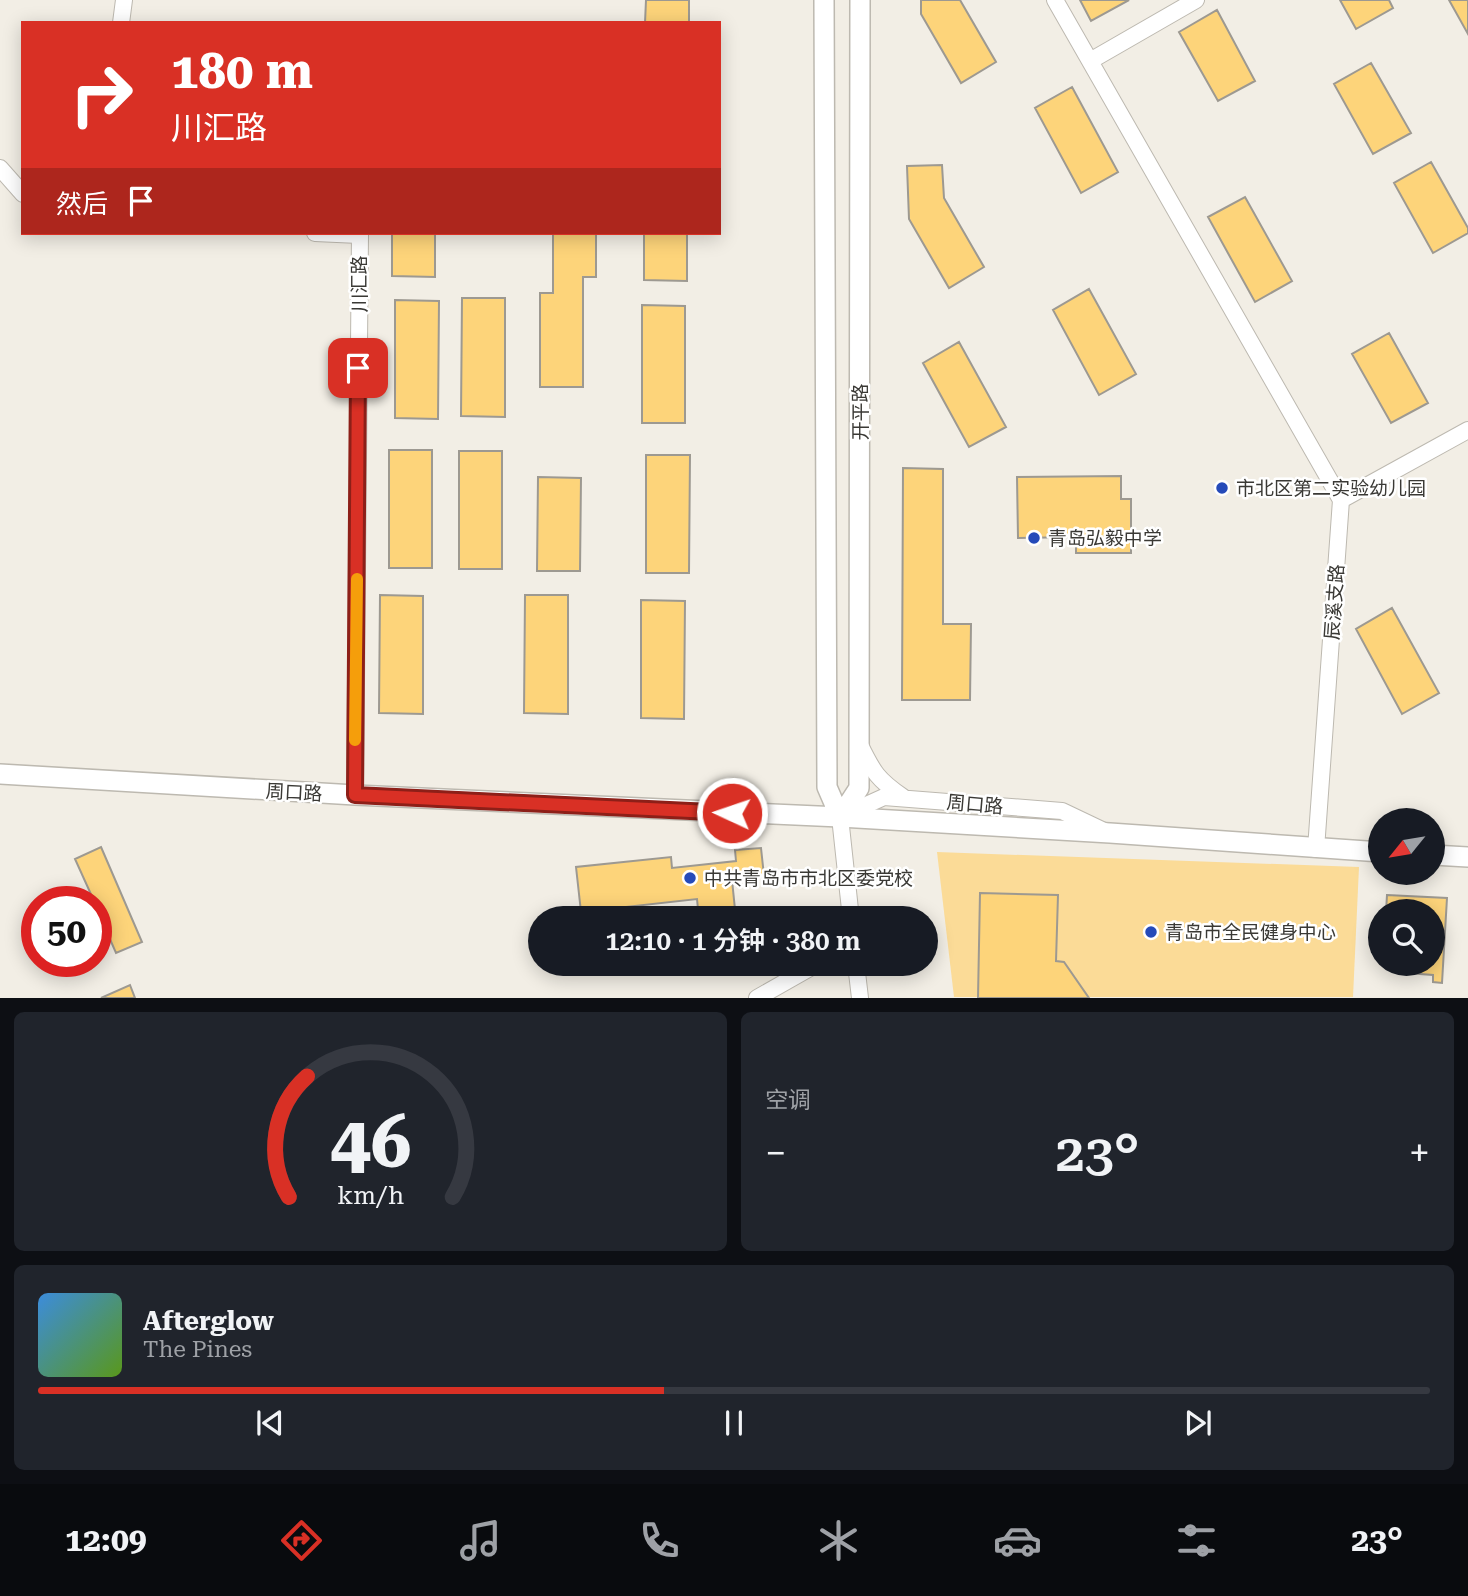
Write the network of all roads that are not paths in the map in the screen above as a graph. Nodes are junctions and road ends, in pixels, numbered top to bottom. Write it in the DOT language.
graph roads {
  1 [pos="124,0"];
  2 [pos="824,0"];
  3 [pos="860,0"];
  4 [pos="1055,0"];
  5 [pos="1196,0"];
  6 [pos="121,21"];
  7 [pos="1090,61"];
  8 [pos="0,167"];
  9 [pos="21,192"];
  10 [pos="360,235"];
  11 [pos="1468,430"];
  12 [pos="1341,500"];
  13 [pos="859,744"];
  14 [pos="0,774"];
  15 [pos="355,795"];
  16 [pos="905,799"];
  17 [pos="840,817"];
  18 [pos="1110,834"];
  19 [pos="1316,849"];
  20 [pos="1368,851"];
  21 [pos="1446,856"];
  22 [pos="1468,857"];
  23 [pos="850,906"];
  24 [pos="797,976"];
  25 [pos="857,976"];
  26 [pos="764,996"];
  27 [pos="860,998"];
  1 -- 6 [label="street"];
  2 -- 17 [label="main road, 开平路"];
  3 -- 13 [label="main road, 开平路"];
  4 -- 7 [label="street"];
  5 -- 7 [label="street"];
  7 -- 12 [label="street"];
  8 -- 9 [label="street"];
  10 -- 15 [label="street, 川汇路"];
  11 -- 12 [label="street"];
  12 -- 19 [label="street, 辰溪支路"];
  13 -- 16 [label="street"];
  13 -- 17 [label="main road, 开平路"];
  14 -- 15 [label="main road, 周口路"];
  15 -- 17 [label="main road, 周口路"];
  16 -- 17 [label="street, 周口路"];
  16 -- 18 [label="street, 周口路"];
  17 -- 18 [label="main road, 周口路"];
  17 -- 23 [label="street, 开平路"];
  18 -- 19 [label="main road, 周口路"];
  19 -- 20 [label="main road, 周口路"];
  21 -- 22 [label="main road"];
  24 -- 26 [label="street"];
  25 -- 27 [label="street"];
}
